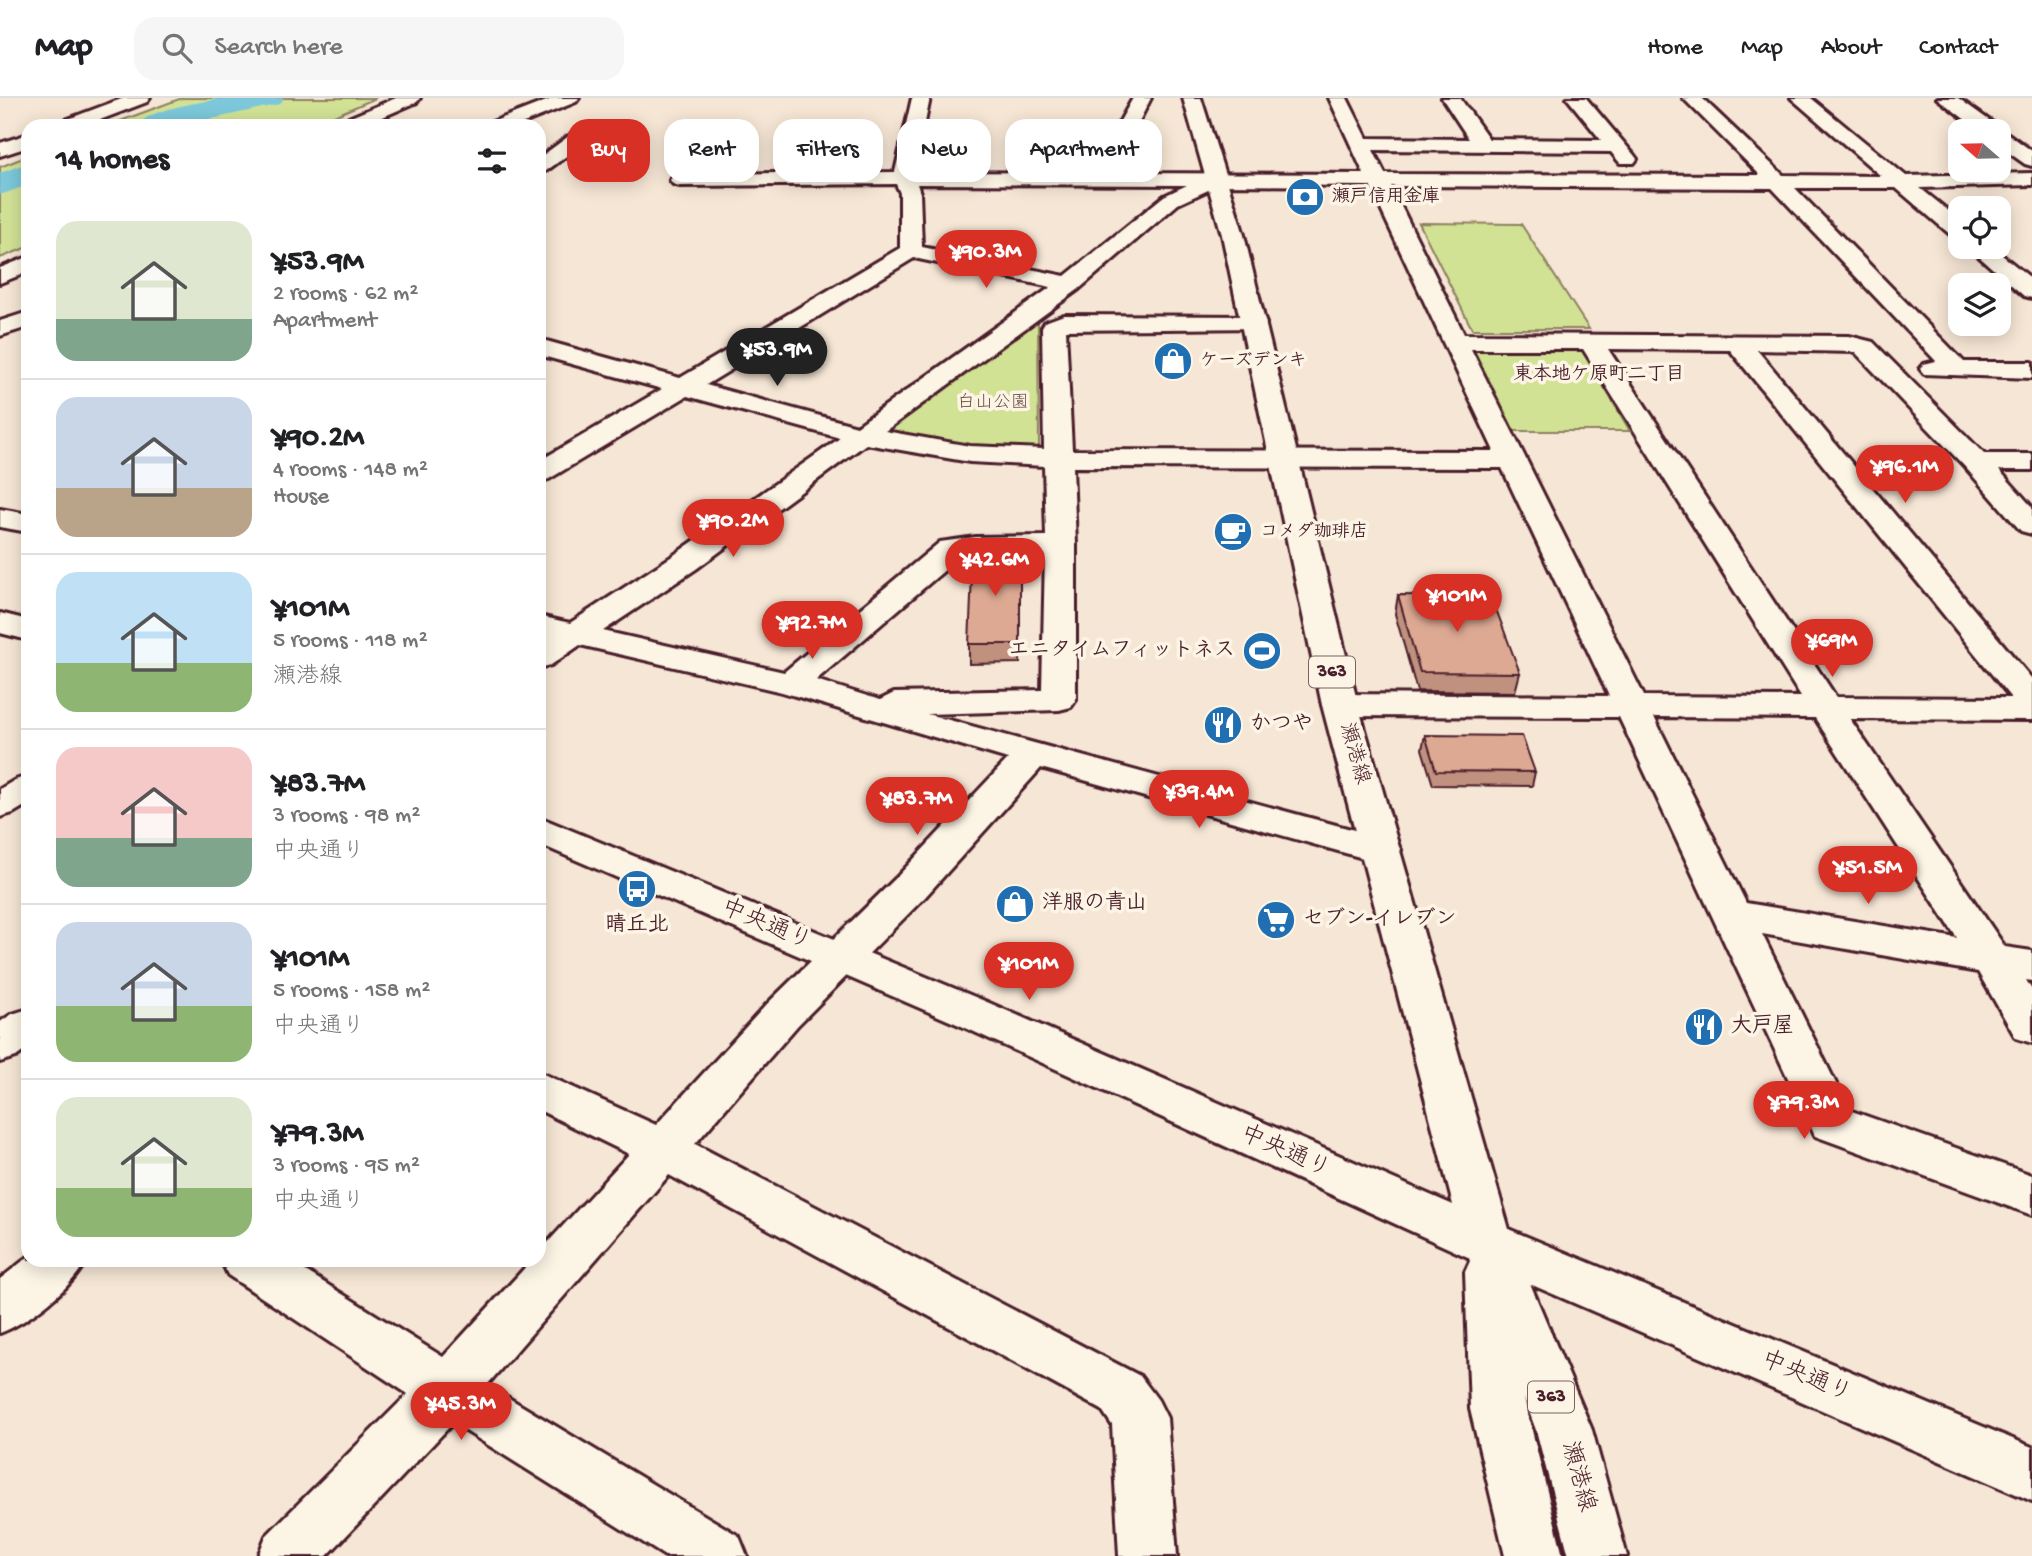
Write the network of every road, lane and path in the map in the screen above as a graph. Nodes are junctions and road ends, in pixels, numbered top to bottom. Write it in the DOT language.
graph roads {
  1 [pos="141,98"];
  2 [pos="411,98"];
  3 [pos="570,98"];
  4 [pos="920,98"];
  5 [pos="1142,98"];
  6 [pos="1192,98"];
  7 [pos="1338,98"];
  8 [pos="1451,98"];
  9 [pos="1576,98"];
  10 [pos="1692,98"];
  11 [pos="1801,98"];
  12 [pos="1946,98"];
  13 [pos="86,119"];
  14 [pos="362,119"];
  15 [pos="517,119"];
  16 [pos="916,119"];
  17 [pos="1131,119"];
  18 [pos="1975,119"];
  19 [pos="21,142"];
  20 [pos="1362,144"];
  21 [pos="1483,145"];
  22 [pos="2011,145"];
  23 [pos="1615,146"];
  24 [pos="567,147"];
  25 [pos="0,150"];
  26 [pos="2032,160"];
  27 [pos="546,162"];
  28 [pos="897,178"];
  29 [pos="759,179"];
  30 [pos="1162,179"];
  31 [pos="2032,179"];
  32 [pos="1216,180"];
  33 [pos="1379,180"];
  34 [pos="1900,180"];
  35 [pos="1646,181"];
  36 [pos="906,182"];
  37 [pos="1778,182"];
  38 [pos="1948,221"];
  39 [pos="911,251"];
  40 [pos="1993,259"];
  41 [pos="21,267"];
  42 [pos="0,276"];
  43 [pos="1071,284"];
  44 [pos="2032,291"];
  45 [pos="21,322"];
  46 [pos="1254,323"];
  47 [pos="0,329"];
  48 [pos="1455,341"];
  49 [pos="1591,342"];
  50 [pos="1737,342"];
  51 [pos="546,349"];
  52 [pos="1886,369"];
  53 [pos="1958,369"];
  54 [pos="2029,373"];
  55 [pos="682,386"];
  56 [pos="860,435"];
  57 [pos="1059,458"];
  58 [pos="1285,460"];
  59 [pos="1513,460"];
  60 [pos="1976,462"];
  61 [pos="2032,462"];
  62 [pos="546,469"];
  63 [pos="2032,524"];
  64 [pos="1061,545"];
  65 [pos="0,624"];
  66 [pos="546,627"];
  67 [pos="21,628"];
  68 [pos="574,633"];
  69 [pos="546,654"];
  70 [pos="791,684"];
  71 [pos="2032,701"];
  72 [pos="857,705"];
  73 [pos="1339,705"];
  74 [pos="1632,706"];
  75 [pos="1825,708"];
  76 [pos="2032,709"];
  77 [pos="1033,754"];
  78 [pos="21,792"];
  79 [pos="0,806"];
  80 [pos="546,833"];
  81 [pos="1381,850"];
  82 [pos="1734,915"];
  83 [pos="843,958"];
  84 [pos="1991,958"];
  85 [pos="2032,966"];
  86 [pos="2032,1027"];
  87 [pos="21,1030"];
  88 [pos="0,1045"];
  89 [pos="546,1093"];
  90 [pos="664,1150"];
  91 [pos="2032,1195"];
  92 [pos="1488,1243"];
  93 [pos="52,1267"];
  94 [pos="257,1267"];
  95 [pos="0,1310"];
  96 [pos="448,1390"];
  97 [pos="2032,1474"];
  98 [pos="287,1556"];
  99 [pos="718,1556"];
  100 [pos="1148,1556"];
  101 [pos="1534,1556"];
  102 [pos="1598,1556"];
  1 -- 13 [label="main road"];
  2 -- 14 [label="main road"];
  3 -- 15 [label="main road"];
  4 -- 16 [label="main road"];
  5 -- 17 [label="main road"];
  6 -- 32 [label="main road, 瀬港線 / 363"];
  7 -- 20 [label="main road"];
  8 -- 21 [label="main road"];
  9 -- 23 [label="main road"];
  10 -- 37 [label="main road"];
  11 -- 34 [label="main road"];
  12 -- 18 [label="main road"];
  19 -- 25 [label="main road"];
  20 -- 21 [label="main road"];
  20 -- 33 [label="main road"];
  21 -- 23 [label="main road"];
  22 -- 26 [label="main road"];
  23 -- 35 [label="main road"];
  24 -- 27 [label="main road"];
  28 -- 29 [label="main road"];
  30 -- 32 [label="main road"];
  31 -- 34 [label="main road"];
  32 -- 33 [label="main road"];
  32 -- 43 [label="main road"];
  32 -- 46 [label="main road, 瀬港線 / 363"];
  33 -- 35 [label="main road"];
  33 -- 48 [label="main road"];
  34 -- 37 [label="main road"];
  34 -- 38 [label="main road"];
  35 -- 37 [label="main road"];
  36 -- 39 [label="main road"];
  37 -- 53 [label="main road"];
  39 -- 43 [label="main road"];
  39 -- 55 [label="main road"];
  40 -- 44 [label="main road"];
  41 -- 42 [label="main road"];
  43 -- 56 [label="main road"];
  45 -- 47 [label="main road"];
  46 -- 57 [label="main road"];
  46 -- 58 [label="main road, 瀬港線 / 363"];
  48 -- 49 [label="main road"];
  48 -- 59 [label="main road"];
  49 -- 50 [label="main road"];
  49 -- 75 [label="main road"];
  50 -- 52 [label="main road"];
  50 -- 71 [label="main road"];
  51 -- 55 [label="main road"];
  52 -- 53 [label="main road"];
  52 -- 60 [label="main road"];
  53 -- 54 [label="main road"];
  55 -- 56 [label="main road"];
  55 -- 62 [label="main road"];
  56 -- 57 [label="main road"];
  56 -- 68 [label="main road"];
  57 -- 58 [label="main road"];
  57 -- 64 [label="main road"];
  58 -- 59 [label="main road"];
  58 -- 73 [label="main road, 瀬港線 / 363"];
  59 -- 74 [label="main road"];
  60 -- 61 [label="main road"];
  60 -- 63 [label="main road"];
  64 -- 70 [label="main road"];
  64 -- 72 [label="main road"];
  65 -- 67 [label="main road"];
  66 -- 68 [label="main road"];
  68 -- 69 [label="main road"];
  68 -- 70 [label="main road"];
  70 -- 72 [label="main road"];
  72 -- 77 [label="main road"];
  73 -- 74 [label="main road"];
  73 -- 81 [label="main road, 瀬港線 / 363"];
  74 -- 75 [label="main road"];
  74 -- 82 [label="main road"];
  75 -- 76 [label="main road"];
  75 -- 84 [label="main road"];
  77 -- 81 [label="main road"];
  77 -- 83 [label="main road"];
  78 -- 79 [label="main road"];
  80 -- 83 [label="main road, 中央通り"];
  81 -- 92 [label="main road, 瀬港線 / 363"];
  82 -- 84 [label="main road"];
  82 -- 91 [label="main road"];
  83 -- 90 [label="main road"];
  83 -- 92 [label="main road, 中央通り"];
  84 -- 85 [label="main road"];
  84 -- 86 [label="main road"];
  87 -- 88 [label="main road"];
  89 -- 90 [label="main road"];
  90 -- 96 [label="main road"];
  90 -- 100 [label="main road"];
  92 -- 97 [label="main road, 中央通り"];
  92 -- 101 [label="main road, 瀬港線 / 363"];
  92 -- 102 [label="main road, 瀬港線 / 363"];
  93 -- 95 [label="main road"];
  94 -- 96 [label="main road"];
  96 -- 98 [label="main road"];
  96 -- 99 [label="main road"];
}
